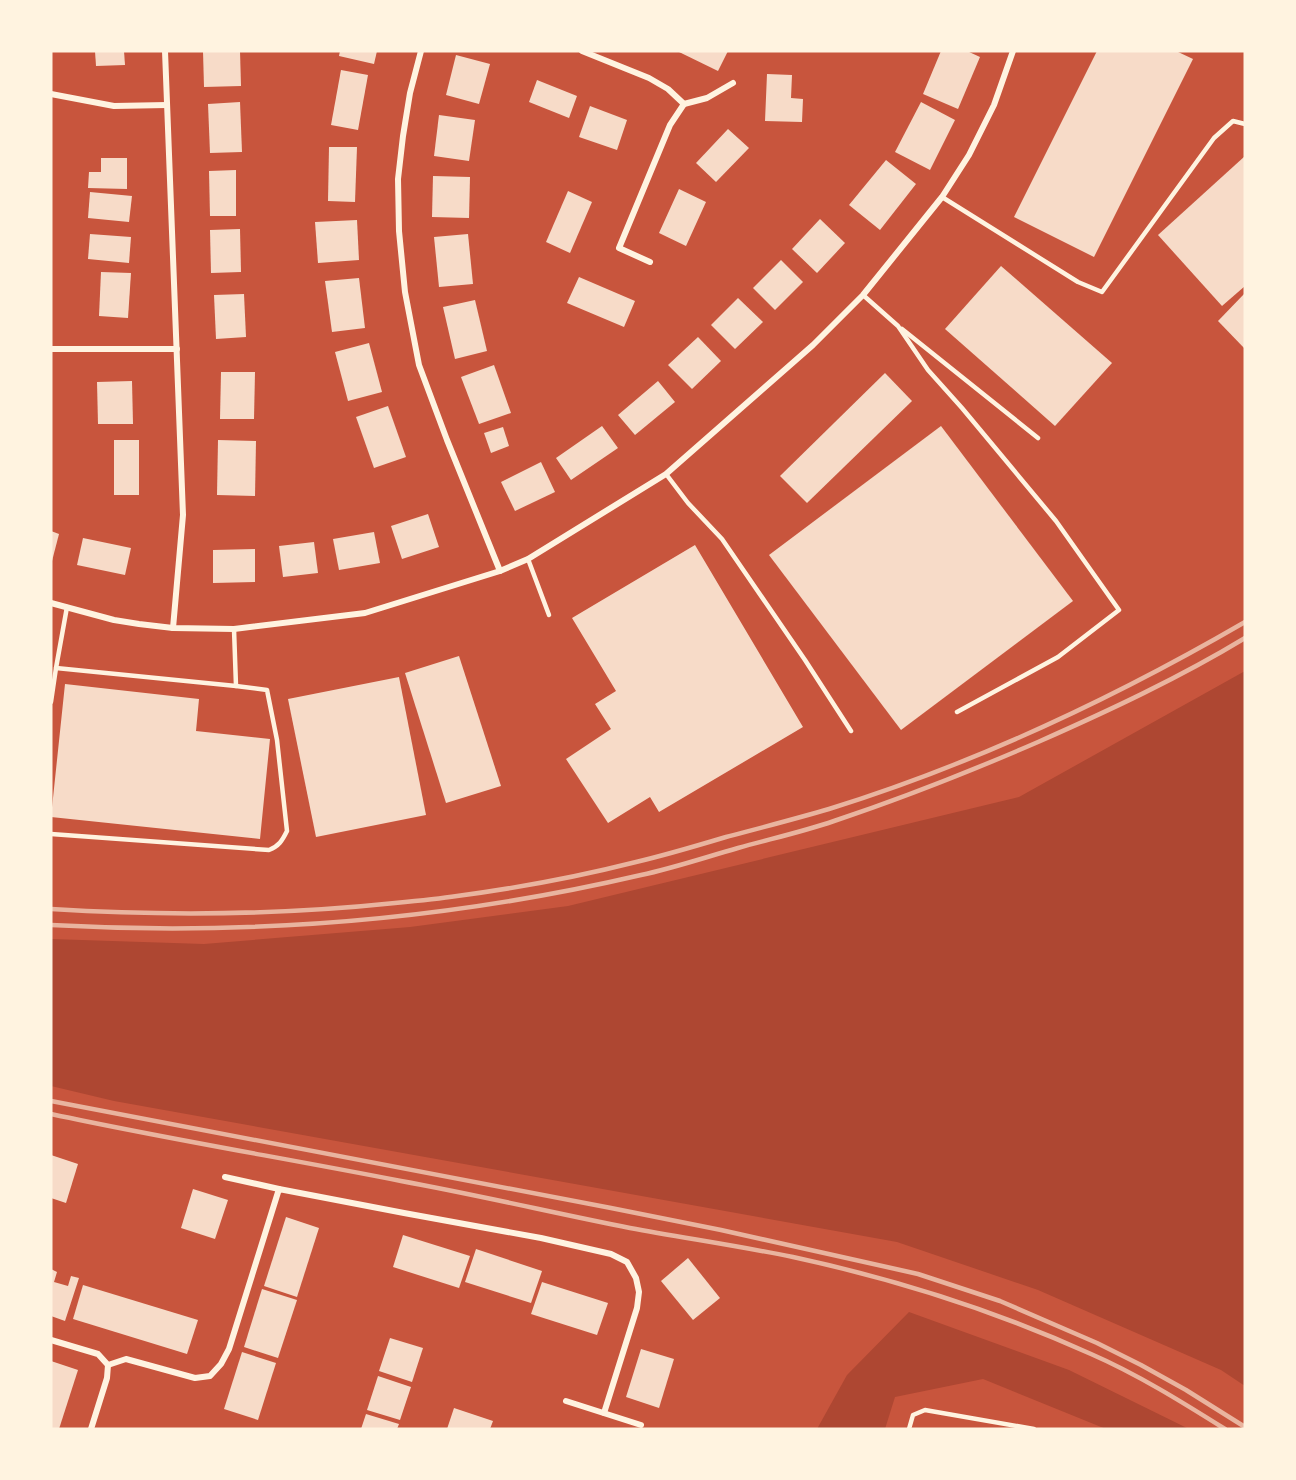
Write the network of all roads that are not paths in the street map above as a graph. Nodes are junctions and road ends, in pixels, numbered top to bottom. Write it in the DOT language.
graph roads {
  1 [pos="165,51"];
  2 [pos="421,51"];
  3 [pos="582,51"];
  4 [pos="1013,51"];
  5 [pos="733,83"];
  6 [pos="51,94"];
  7 [pos="684,104"];
  8 [pos="167,105"];
  9 [pos="1245,124"];
  10 [pos="942,197"];
  11 [pos="650,262"];
  12 [pos="863,295"];
  13 [pos="898,326"];
  14 [pos="51,349"];
  15 [pos="177,349"];
  16 [pos="1038,438"];
  17 [pos="666,474"];
  18 [pos="528,558"];
  19 [pos="500,571"];
  20 [pos="51,603"];
  21 [pos="67,607"];
  22 [pos="549,615"];
  23 [pos="173,628"];
  24 [pos="234,629"];
  25 [pos="56,668"];
  26 [pos="236,686"];
  27 [pos="51,702"];
  28 [pos="957,712"];
  29 [pos="851,731"];
  30 [pos="51,834"];
  31 [pos="225,1177"];
  32 [pos="279,1189"];
  33 [pos="51,1340"];
  34 [pos="108,1365"];
  35 [pos="566,1401"];
  36 [pos="604,1413"];
  37 [pos="641,1425"];
  38 [pos="1010,1427"];
  39 [pos="91,1429"];
  40 [pos="909,1429"];
  41 [pos="1034,1429"];
  1 -- 8 [label="street"];
  2 -- 19 [label="street"];
  3 -- 7 [label="street"];
  4 -- 10 [label="street"];
  5 -- 7 [label="street"];
  6 -- 8 [label="street"];
  7 -- 11 [label="street"];
  8 -- 15 [label="street"];
  9 -- 10 [label="lane"];
  10 -- 12 [label="street"];
  12 -- 13 [label="lane"];
  12 -- 17 [label="street"];
  13 -- 16 [label="lane"];
  13 -- 28 [label="lane"];
  14 -- 15 [label="street"];
  15 -- 23 [label="street"];
  17 -- 18 [label="street"];
  17 -- 29 [label="lane"];
  18 -- 19 [label="street"];
  18 -- 22 [label="lane"];
  19 -- 24 [label="street"];
  20 -- 21 [label="street"];
  21 -- 23 [label="street"];
  21 -- 25 [label="lane"];
  23 -- 24 [label="street"];
  24 -- 26 [label="lane"];
  25 -- 26 [label="lane"];
  25 -- 27 [label="lane"];
  26 -- 30 [label="lane"];
  31 -- 32 [label="street"];
  32 -- 34 [label="street"];
  32 -- 36 [label="street"];
  33 -- 34 [label="street"];
  34 -- 39 [label="street"];
  35 -- 36 [label="street"];
  36 -- 37 [label="street"];
  38 -- 40 [label="lane"];
  38 -- 41 [label="lane"];
}
